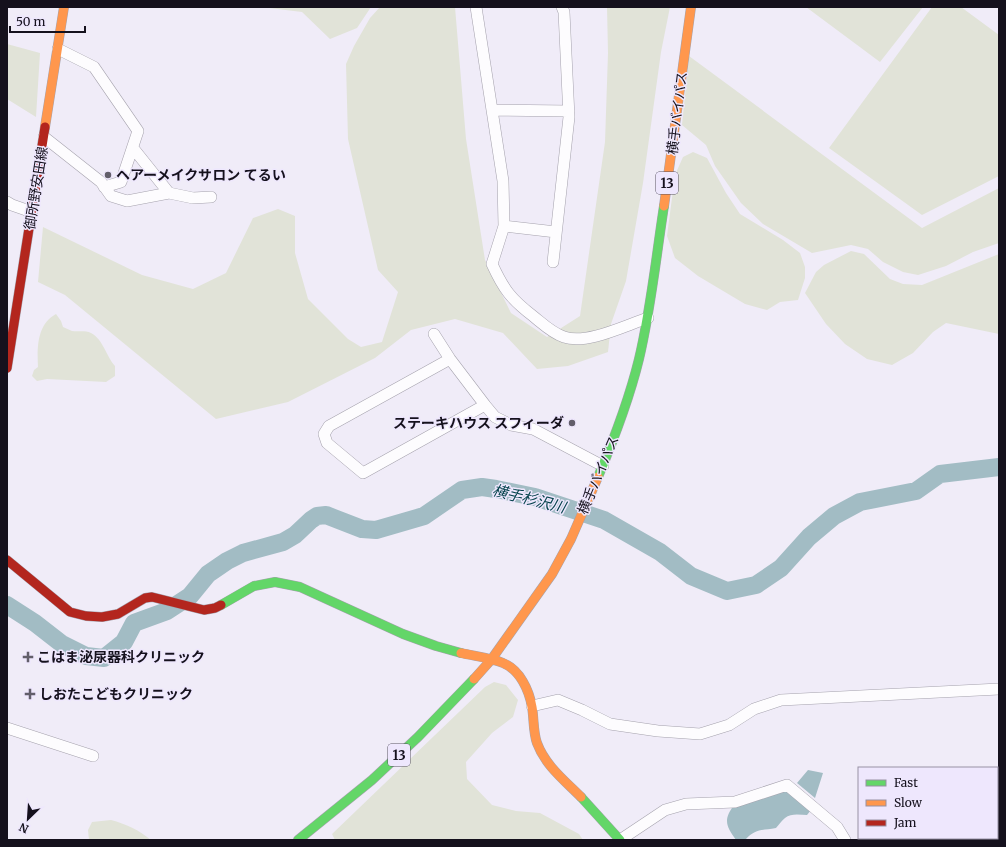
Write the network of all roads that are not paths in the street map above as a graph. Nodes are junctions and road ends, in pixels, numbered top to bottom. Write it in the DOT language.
graph roads {
  1 [pos="64,7"];
  2 [pos="476,7"];
  3 [pos="562,7"];
  4 [pos="691,7"];
  5 [pos="58,49"];
  6 [pos="492,110"];
  7 [pos="569,111"];
  8 [pos="44,137"];
  9 [pos="133,148"];
  10 [pos="104,187"];
  11 [pos="169,193"];
  12 [pos="212,197"];
  13 [pos="7,202"];
  14 [pos="32,212"];
  15 [pos="504,226"];
  16 [pos="556,232"];
  17 [pos="553,262"];
  18 [pos="648,318"];
  19 [pos="434,334"];
  20 [pos="450,359"];
  21 [pos="7,368"];
  22 [pos="485,405"];
  23 [pos="603,466"];
  24 [pos="7,560"];
  25 [pos="491,660"];
  26 [pos="999,689"];
  27 [pos="532,706"];
  28 [pos="7,728"];
  29 [pos="93,756"];
  30 [pos="298,840"];
  31 [pos="620,840"];
  32 [pos="846,840"];
  1 -- 5 [label="main road, 御所野安田線"];
  2 -- 6 [label="street"];
  3 -- 7 [label="street"];
  4 -- 18 [label="main road, 横手バイパス / 13"];
  5 -- 8 [label="main road, 御所野安田線"];
  5 -- 9 [label="street"];
  6 -- 7 [label="street"];
  6 -- 15 [label="street"];
  7 -- 16 [label="street"];
  8 -- 10 [label="street"];
  8 -- 14 [label="main road, 御所野安田線"];
  9 -- 10 [label="street"];
  9 -- 11 [label="street"];
  10 -- 11 [label="street"];
  11 -- 12 [label="street"];
  13 -- 14 [label="street"];
  14 -- 21 [label="main road, 御所野安田線"];
  15 -- 16 [label="street"];
  15 -- 18 [label="street"];
  16 -- 17 [label="street"];
  18 -- 23 [label="main road, 横手バイパス / 13"];
  19 -- 20 [label="street"];
  20 -- 22 [label="street"];
  20 -- 22 [label="street"];
  22 -- 23 [label="street"];
  23 -- 25 [label="main road, 横手バイパス / 13"];
  24 -- 25 [label="main road"];
  25 -- 27 [label="main road"];
  25 -- 30 [label="main road, 横手バイパス / 13"];
  26 -- 27 [label="street"];
  27 -- 31 [label="main road"];
  28 -- 29 [label="street"];
  31 -- 32 [label="street"];
}
